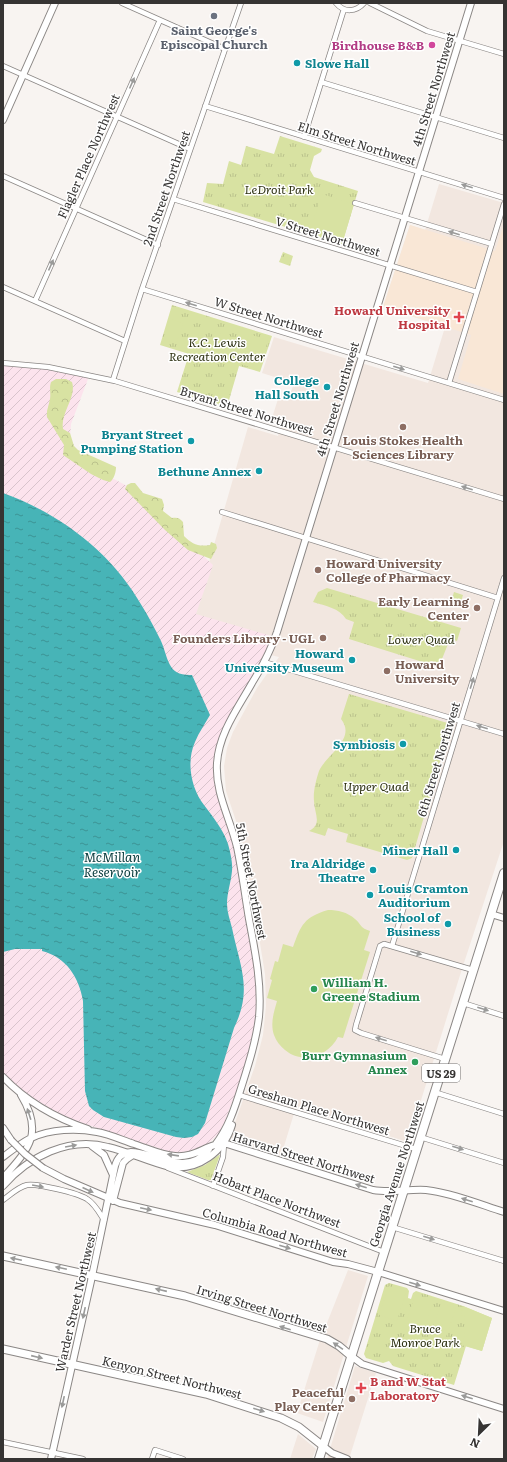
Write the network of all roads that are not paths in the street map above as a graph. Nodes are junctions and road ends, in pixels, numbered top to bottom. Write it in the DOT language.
graph roads {
  1 [pos="55,3"];
  2 [pos="122,3"];
  3 [pos="241,3"];
  4 [pos="336,3"];
  5 [pos="364,3"];
  6 [pos="370,3"];
  7 [pos="471,3"];
  8 [pos="344,9"];
  9 [pos="160,20"];
  10 [pos="460,41"];
  11 [pos="225,49"];
  12 [pos="504,54"];
  13 [pos="3,66"];
  14 [pos="23,74"];
  15 [pos="321,82"];
  16 [pos="205,106"];
  17 [pos="117,116"];
  18 [pos="436,118"];
  19 [pos="3,120"];
  20 [pos="304,137"];
  21 [pos="504,138"];
  22 [pos="190,149"];
  23 [pos="418,172"];
  24 [pos="3,176"];
  25 [pos="504,198"];
  26 [pos="173,199"];
  27 [pos="355,203"];
  28 [pos="504,204"];
  29 [pos="76,209"];
  30 [pos="404,218"];
  31 [pos="492,244"];
  32 [pos="158,245"];
  33 [pos="390,265"];
  34 [pos="3,287"];
  35 [pos="142,289"];
  36 [pos="477,292"];
  37 [pos="35,301"];
  38 [pos="125,341"];
  39 [pos="362,356"];
  40 [pos="3,363"];
  41 [pos="113,380"];
  42 [pos="449,383"];
  43 [pos="504,400"];
  44 [pos="334,447"];
  45 [pos="504,499"];
  46 [pos="222,512"];
  47 [pos="306,538"];
  48 [pos="504,578"];
  49 [pos="498,598"];
  50 [pos="264,662"];
  51 [pos="461,721"];
  52 [pos="504,734"];
  53 [pos="504,873"];
  54 [pos="491,914"];
  55 [pos="504,918"];
  56 [pos="392,946"];
  57 [pos="473,970"];
  58 [pos="463,1003"];
  59 [pos="504,1016"];
  60 [pos="445,1059"];
  61 [pos="3,1077"];
  62 [pos="18,1091"];
  63 [pos="434,1092"];
  64 [pos="239,1094"];
  65 [pos="233,1114"];
  66 [pos="504,1114"];
  67 [pos="3,1128"];
  68 [pos="97,1132"];
  69 [pos="420,1137"];
  70 [pos="31,1138"];
  71 [pos="87,1144"];
  72 [pos="224,1144"];
  73 [pos="212,1146"];
  74 [pos="416,1149"];
  75 [pos="125,1152"];
  76 [pos="133,1155"];
  77 [pos="3,1156"];
  78 [pos="504,1163"];
  79 [pos="163,1165"];
  80 [pos="113,1174"];
  81 [pos="3,1178"];
  82 [pos="3,1186"];
  83 [pos="213,1186"];
  84 [pos="403,1191"];
  85 [pos="3,1200"];
  86 [pos="111,1200"];
  87 [pos="504,1212"];
  88 [pos="104,1220"];
  89 [pos="392,1227"];
  90 [pos="384,1252"];
  91 [pos="3,1256"];
  92 [pos="504,1262"];
  93 [pos="378,1272"];
  94 [pos="92,1275"];
  95 [pos="504,1311"];
  96 [pos="3,1349"];
  97 [pos="351,1356"];
  98 [pos="72,1364"];
  99 [pos="504,1409"];
  100 [pos="3,1442"];
  101 [pos="322,1446"];
  102 [pos="52,1456"];
  103 [pos="83,1459"];
  104 [pos="152,1459"];
  105 [pos="183,1459"];
  106 [pos="318,1459"];
  107 [pos="347,1459"];
  1 -- 14 [label="main road"];
  2 -- 9 [label="street"];
  3 -- 11 [label="street, 2nd Street Northwest"];
  4 -- 8 [label="street"];
  5 -- 8 [label="street"];
  6 -- 10 [label="street"];
  7 -- 10 [label="main road, 4th Street Northwest"];
  8 -- 15 [label="street"];
  9 -- 11 [label="street"];
  17 -- 9 [label="street, Flagler Place Northwest, one-way"];
  10 -- 12 [label="street"];
  10 -- 18 [label="main road, 4th Street Northwest"];
  11 -- 16 [label="street, 2nd Street Northwest"];
  13 -- 14 [label="street"];
  14 -- 17 [label="street"];
  14 -- 19 [label="main road"];
  15 -- 18 [label="street"];
  15 -- 20 [label="street"];
  16 -- 20 [label="street, Elm Street Northwest"];
  16 -- 22 [label="street, 2nd Street Northwest"];
  17 -- 22 [label="street"];
  17 -- 29 [label="street, Flagler Place Northwest"];
  18 -- 21 [label="street"];
  18 -- 23 [label="main road, 4th Street Northwest"];
  20 -- 23 [label="street, Elm Street Northwest"];
  22 -- 26 [label="street, 2nd Street Northwest"];
  25 -- 23 [label="street, Elm Street Northwest, one-way"];
  23 -- 30 [label="main road, 4th Street Northwest"];
  24 -- 29 [label="street"];
  26 -- 32 [label="street, 2nd Street Northwest"];
  26 -- 33 [label="street, V Street Northwest"];
  27 -- 30 [label="street"];
  28 -- 31 [label="street"];
  29 -- 32 [label="street"];
  37 -- 29 [label="street, Flagler Place Northwest, one-way"];
  31 -- 30 [label="street, one-way"];
  30 -- 33 [label="main road, 4th Street Northwest"];
  31 -- 36 [label="street"];
  32 -- 35 [label="street, 2nd Street Northwest"];
  33 -- 36 [label="street, V Street Northwest"];
  33 -- 39 [label="main road, 4th Street Northwest"];
  34 -- 37 [label="street"];
  35 -- 38 [label="street, 2nd Street Northwest"];
  39 -- 35 [label="street, W Street Northwest, one-way"];
  36 -- 42 [label="street"];
  37 -- 38 [label="street"];
  38 -- 41 [label="street, 2nd Street Northwest"];
  39 -- 42 [label="street, W Street Northwest, one-way"];
  39 -- 44 [label="main road, 4th Street Northwest"];
  40 -- 41 [label="street, Bryant Street Northwest"];
  41 -- 44 [label="street, Bryant Street Northwest"];
  42 -- 43 [label="street, W Street Northwest"];
  45 -- 44 [label="street, Bryant Street Northwest, one-way"];
  44 -- 47 [label="main road, 4th Street Northwest"];
  46 -- 47 [label="street"];
  47 -- 49 [label="street"];
  47 -- 50 [label="main road, 4th Street Northwest"];
  48 -- 49 [label="street, 6th Street Northwest"];
  51 -- 49 [label="street, 6th Street Northwest, one-way"];
  50 -- 51 [label="street"];
  50 -- 64 [label="main road, 5th Street Northwest"];
  52 -- 51 [label="street, one-way"];
  51 -- 56 [label="street, 6th Street Northwest"];
  53 -- 54 [label="highway, Georgia Avenue Northwest / US 29"];
  54 -- 55 [label="main road"];
  54 -- 57 [label="highway, Georgia Avenue Northwest / US 29"];
  56 -- 57 [label="street, one-way"];
  60 -- 56 [label="street, one-way"];
  57 -- 58 [label="highway, Georgia Avenue Northwest / US 29"];
  58 -- 59 [label="street, one-way"];
  58 -- 60 [label="highway, Georgia Avenue Northwest / US 29"];
  60 -- 63 [label="highway, Georgia Avenue Northwest / US 29"];
  61 -- 62 [label="main road"];
  62 -- 68 [label="main road"];
  70 -- 62 [label="main road, one-way"];
  63 -- 66 [label="street"];
  63 -- 69 [label="highway, Georgia Avenue Northwest / US 29"];
  64 -- 65 [label="main road, 5th Street Northwest"];
  64 -- 74 [label="street, Gresham Place Northwest"];
  65 -- 72 [label="main road, 5th Street Northwest"];
  65 -- 73 [label="main road, 5th Street Northwest"];
  67 -- 86 [label="main road, Columbia Road Northwest, one-way, bridge"];
  68 -- 70 [label="main road"];
  73 -- 68 [label="main road, one-way"];
  69 -- 74 [label="highway, Georgia Avenue Northwest / US 29"];
  69 -- 78 [label="street, one-way"];
  70 -- 77 [label="main road"];
  70 -- 81 [label="main road"];
  71 -- 75 [label="main road, Hobart Place Northwest"];
  71 -- 80 [label="main road"];
  82 -- 71 [label="main road, Hobart Place Northwest, one-way"];
  72 -- 73 [label="main road, Harvard Street Northwest"];
  72 -- 79 [label="main road, Hobart Place Northwest"];
  72 -- 83 [label="street, 5th Street Northwest"];
  84 -- 72 [label="main road, Harvard Street Northwest, one-way"];
  73 -- 75 [label="main road, 5th Street Northwest"];
  74 -- 84 [label="highway, Georgia Avenue Northwest / US 29"];
  75 -- 76 [label="main road, Hobart Place Northwest"];
  75 -- 80 [label="main road, Warder Street Northwest"];
  76 -- 79 [label="main road, Hobart Place Northwest"];
  76 -- 86 [label="main road, Warder Street Northwest"];
  79 -- 83 [label="street, Hobart Place Northwest"];
  80 -- 86 [label="main road, Warder Street Northwest"];
  83 -- 90 [label="street, Hobart Place Northwest"];
  87 -- 84 [label="main road, Harvard Street Northwest, one-way"];
  84 -- 89 [label="highway, Georgia Avenue Northwest / US 29"];
  85 -- 88 [label="street, one-way"];
  86 -- 88 [label="main road, Warder Street Northwest"];
  86 -- 93 [label="main road, Columbia Road Northwest, one-way"];
  88 -- 94 [label="main road, Warder Street Northwest"];
  89 -- 90 [label="highway, Georgia Avenue Northwest / US 29"];
  89 -- 92 [label="street, one-way"];
  90 -- 93 [label="highway, Georgia Avenue Northwest / US 29"];
  94 -- 91 [label="main road, Irving Street Northwest, one-way"];
  93 -- 95 [label="main road, Columbia Road Northwest, one-way"];
  93 -- 97 [label="highway, Georgia Avenue Northwest / US 29"];
  97 -- 94 [label="main road, Irving Street Northwest, one-way"];
  94 -- 98 [label="main road, Warder Street Northwest, one-way"];
  96 -- 98 [label="main road, Kenyon Street Northwest, one-way"];
  99 -- 97 [label="main road, Irving Street Northwest, one-way"];
  97 -- 101 [label="highway, Georgia Avenue Northwest / US 29"];
  98 -- 101 [label="main road, Kenyon Street Northwest, one-way"];
  98 -- 102 [label="main road, Warder Street Northwest, one-way"];
  100 -- 102 [label="street"];
  101 -- 106 [label="highway, Georgia Avenue Northwest / US 29"];
  101 -- 107 [label="main road, Kenyon Street Northwest"];
  102 -- 103 [label="street"];
  104 -- 105 [label="street"];
}
